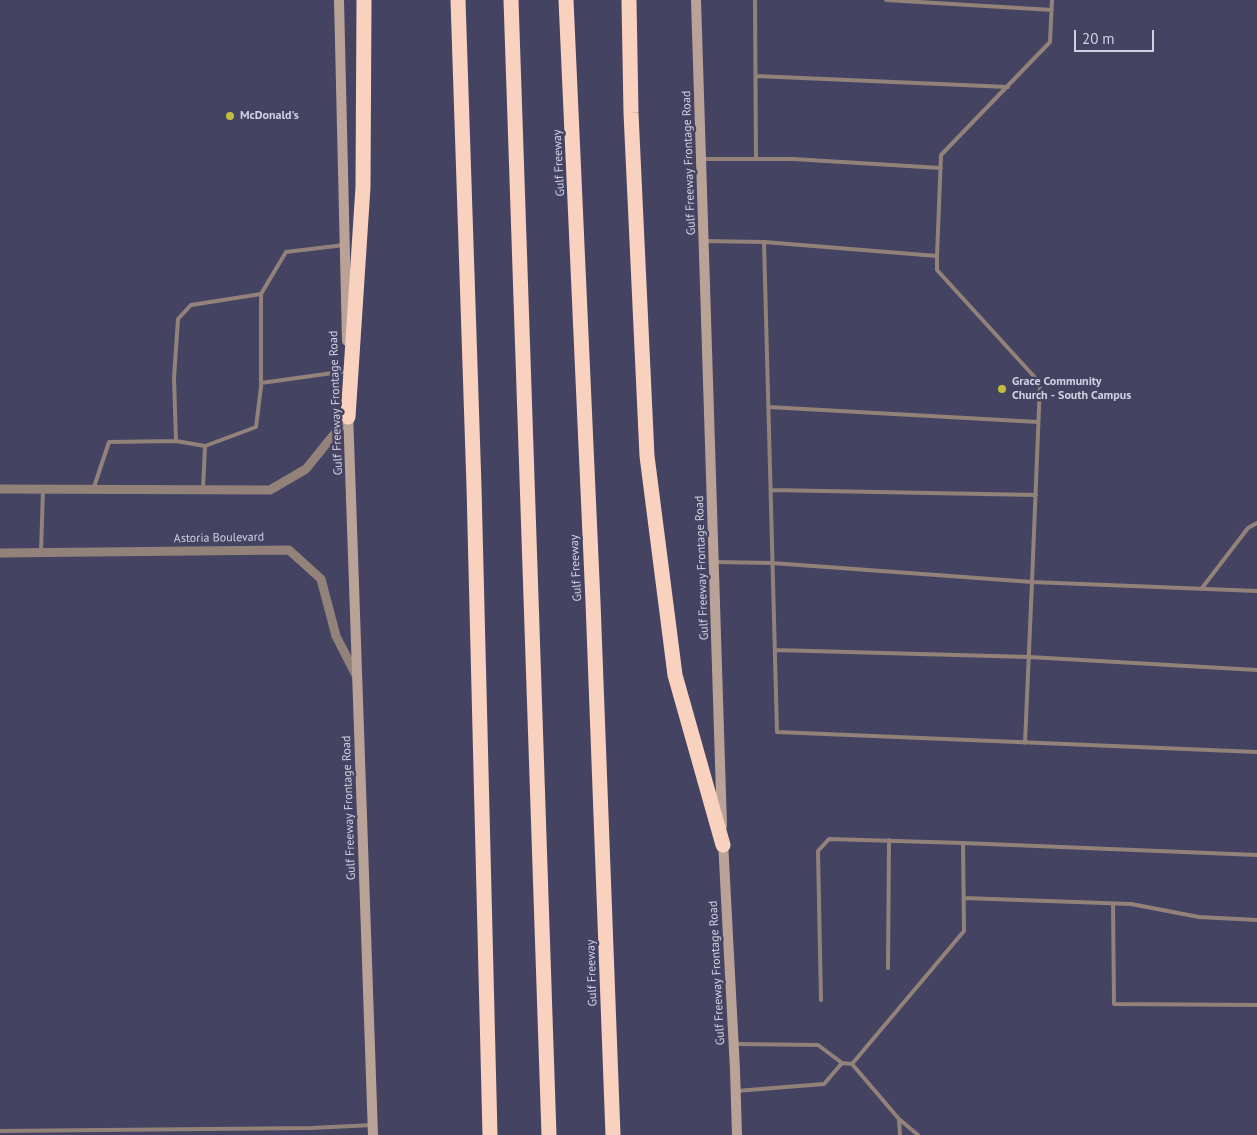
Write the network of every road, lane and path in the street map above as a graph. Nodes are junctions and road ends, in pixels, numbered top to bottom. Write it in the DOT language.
graph roads {
  1 [pos="339,0"];
  2 [pos="364,0"];
  3 [pos="458,0"];
  4 [pos="566,0"];
  5 [pos="629,0"];
  6 [pos="696,0"];
  7 [pos="755,0"];
  8 [pos="886,0"];
  9 [pos="1052,0"];
  10 [pos="511,1"];
  11 [pos="1052,10"];
  12 [pos="756,76"];
  13 [pos="1008,87"];
  14 [pos="701,159"];
  15 [pos="756,159"];
  16 [pos="941,168"];
  17 [pos="704,241"];
  18 [pos="764,242"];
  19 [pos="344,246"];
  20 [pos="938,256"];
  21 [pos="261,294"];
  22 [pos="347,371"];
  23 [pos="261,383"];
  24 [pos="768,407"];
  25 [pos="348,416"];
  26 [pos="1038,422"];
  27 [pos="176,441"];
  28 [pos="205,446"];
  29 [pos="0,489"];
  30 [pos="43,489"];
  31 [pos="93,490"];
  32 [pos="203,490"];
  33 [pos="771,490"];
  34 [pos="1036,495"];
  35 [pos="1257,523"];
  36 [pos="0,552"];
  37 [pos="41,552"];
  38 [pos="714,562"];
  39 [pos="772,563"];
  40 [pos="1032,582"];
  41 [pos="1202,588"];
  42 [pos="1257,590"];
  43 [pos="775,650"];
  44 [pos="1028,657"];
  45 [pos="1257,670"];
  46 [pos="357,677"];
  47 [pos="1025,743"];
  48 [pos="1257,752"];
  49 [pos="889,840"];
  50 [pos="963,843"];
  51 [pos="723,845"];
  52 [pos="1257,855"];
  53 [pos="964,898"];
  54 [pos="1112,904"];
  55 [pos="1257,920"];
  56 [pos="888,968"];
  57 [pos="821,1000"];
  58 [pos="1257,1005"];
  59 [pos="734,1044"];
  60 [pos="842,1063"];
  61 [pos="852,1064"];
  62 [pos="736,1091"];
  63 [pos="899,1118"];
  64 [pos="373,1130"];
  65 [pos="0,1131"];
  66 [pos="490,1135"];
  67 [pos="549,1135"];
  68 [pos="613,1135"];
  69 [pos="737,1135"];
  70 [pos="900,1135"];
  71 [pos="918,1135"];
  1 -- 19 [label="main road, Gulf Freeway Frontage Road"];
  2 -- 25 [label="highway"];
  3 -- 66 [label="highway"];
  4 -- 68 [label="highway, Gulf Freeway"];
  5 -- 51 [label="highway"];
  6 -- 14 [label="main road, Gulf Freeway Frontage Road"];
  7 -- 12 [label="lane"];
  8 -- 11 [label="lane"];
  9 -- 11 [label="lane"];
  10 -- 67 [label="highway"];
  11 -- 13 [label="lane"];
  12 -- 13 [label="lane"];
  12 -- 15 [label="lane"];
  13 -- 16 [label="lane"];
  14 -- 15 [label="lane"];
  14 -- 17 [label="main road, Gulf Freeway Frontage Road"];
  15 -- 16 [label="lane"];
  16 -- 20 [label="lane"];
  17 -- 18 [label="lane"];
  17 -- 38 [label="main road, Gulf Freeway Frontage Road"];
  18 -- 20 [label="lane"];
  18 -- 24 [label="lane"];
  19 -- 21 [label="lane"];
  19 -- 22 [label="main road, Gulf Freeway Frontage Road"];
  20 -- 26 [label="lane"];
  21 -- 23 [label="lane"];
  21 -- 27 [label="lane"];
  22 -- 23 [label="lane"];
  22 -- 25 [label="main road, Gulf Freeway Frontage Road"];
  23 -- 28 [label="lane"];
  24 -- 26 [label="lane"];
  24 -- 33 [label="lane"];
  25 -- 32 [label="street"];
  25 -- 46 [label="main road, Gulf Freeway Frontage Road"];
  26 -- 34 [label="lane"];
  27 -- 28 [label="lane"];
  27 -- 31 [label="lane"];
  28 -- 32 [label="lane"];
  29 -- 30 [label="street"];
  30 -- 31 [label="street"];
  30 -- 37 [label="lane"];
  31 -- 32 [label="street"];
  33 -- 34 [label="lane"];
  33 -- 39 [label="lane"];
  34 -- 40 [label="lane"];
  35 -- 41 [label="lane"];
  36 -- 37 [label="street, Astoria Boulevard"];
  37 -- 46 [label="street, Astoria Boulevard"];
  38 -- 39 [label="lane"];
  38 -- 51 [label="main road, Gulf Freeway Frontage Road"];
  39 -- 40 [label="lane"];
  39 -- 43 [label="lane"];
  40 -- 41 [label="lane"];
  40 -- 44 [label="lane"];
  41 -- 42 [label="lane"];
  43 -- 44 [label="lane"];
  43 -- 47 [label="lane"];
  44 -- 45 [label="lane"];
  44 -- 47 [label="lane"];
  46 -- 64 [label="main road, Gulf Freeway Frontage Road"];
  47 -- 48 [label="lane"];
  49 -- 50 [label="lane"];
  49 -- 56 [label="lane"];
  49 -- 57 [label="lane"];
  50 -- 52 [label="lane"];
  50 -- 53 [label="lane"];
  51 -- 59 [label="main road, Gulf Freeway Frontage Road"];
  53 -- 54 [label="lane"];
  53 -- 61 [label="lane"];
  54 -- 55 [label="lane"];
  54 -- 58 [label="lane"];
  59 -- 60 [label="lane"];
  59 -- 62 [label="main road, Gulf Freeway Frontage Road"];
  60 -- 61 [label="lane"];
  60 -- 62 [label="lane"];
  61 -- 63 [label="lane"];
  62 -- 69 [label="main road, Gulf Freeway Frontage Road"];
  63 -- 70 [label="lane"];
  63 -- 71 [label="lane"];
  64 -- 65 [label="lane"];
}
